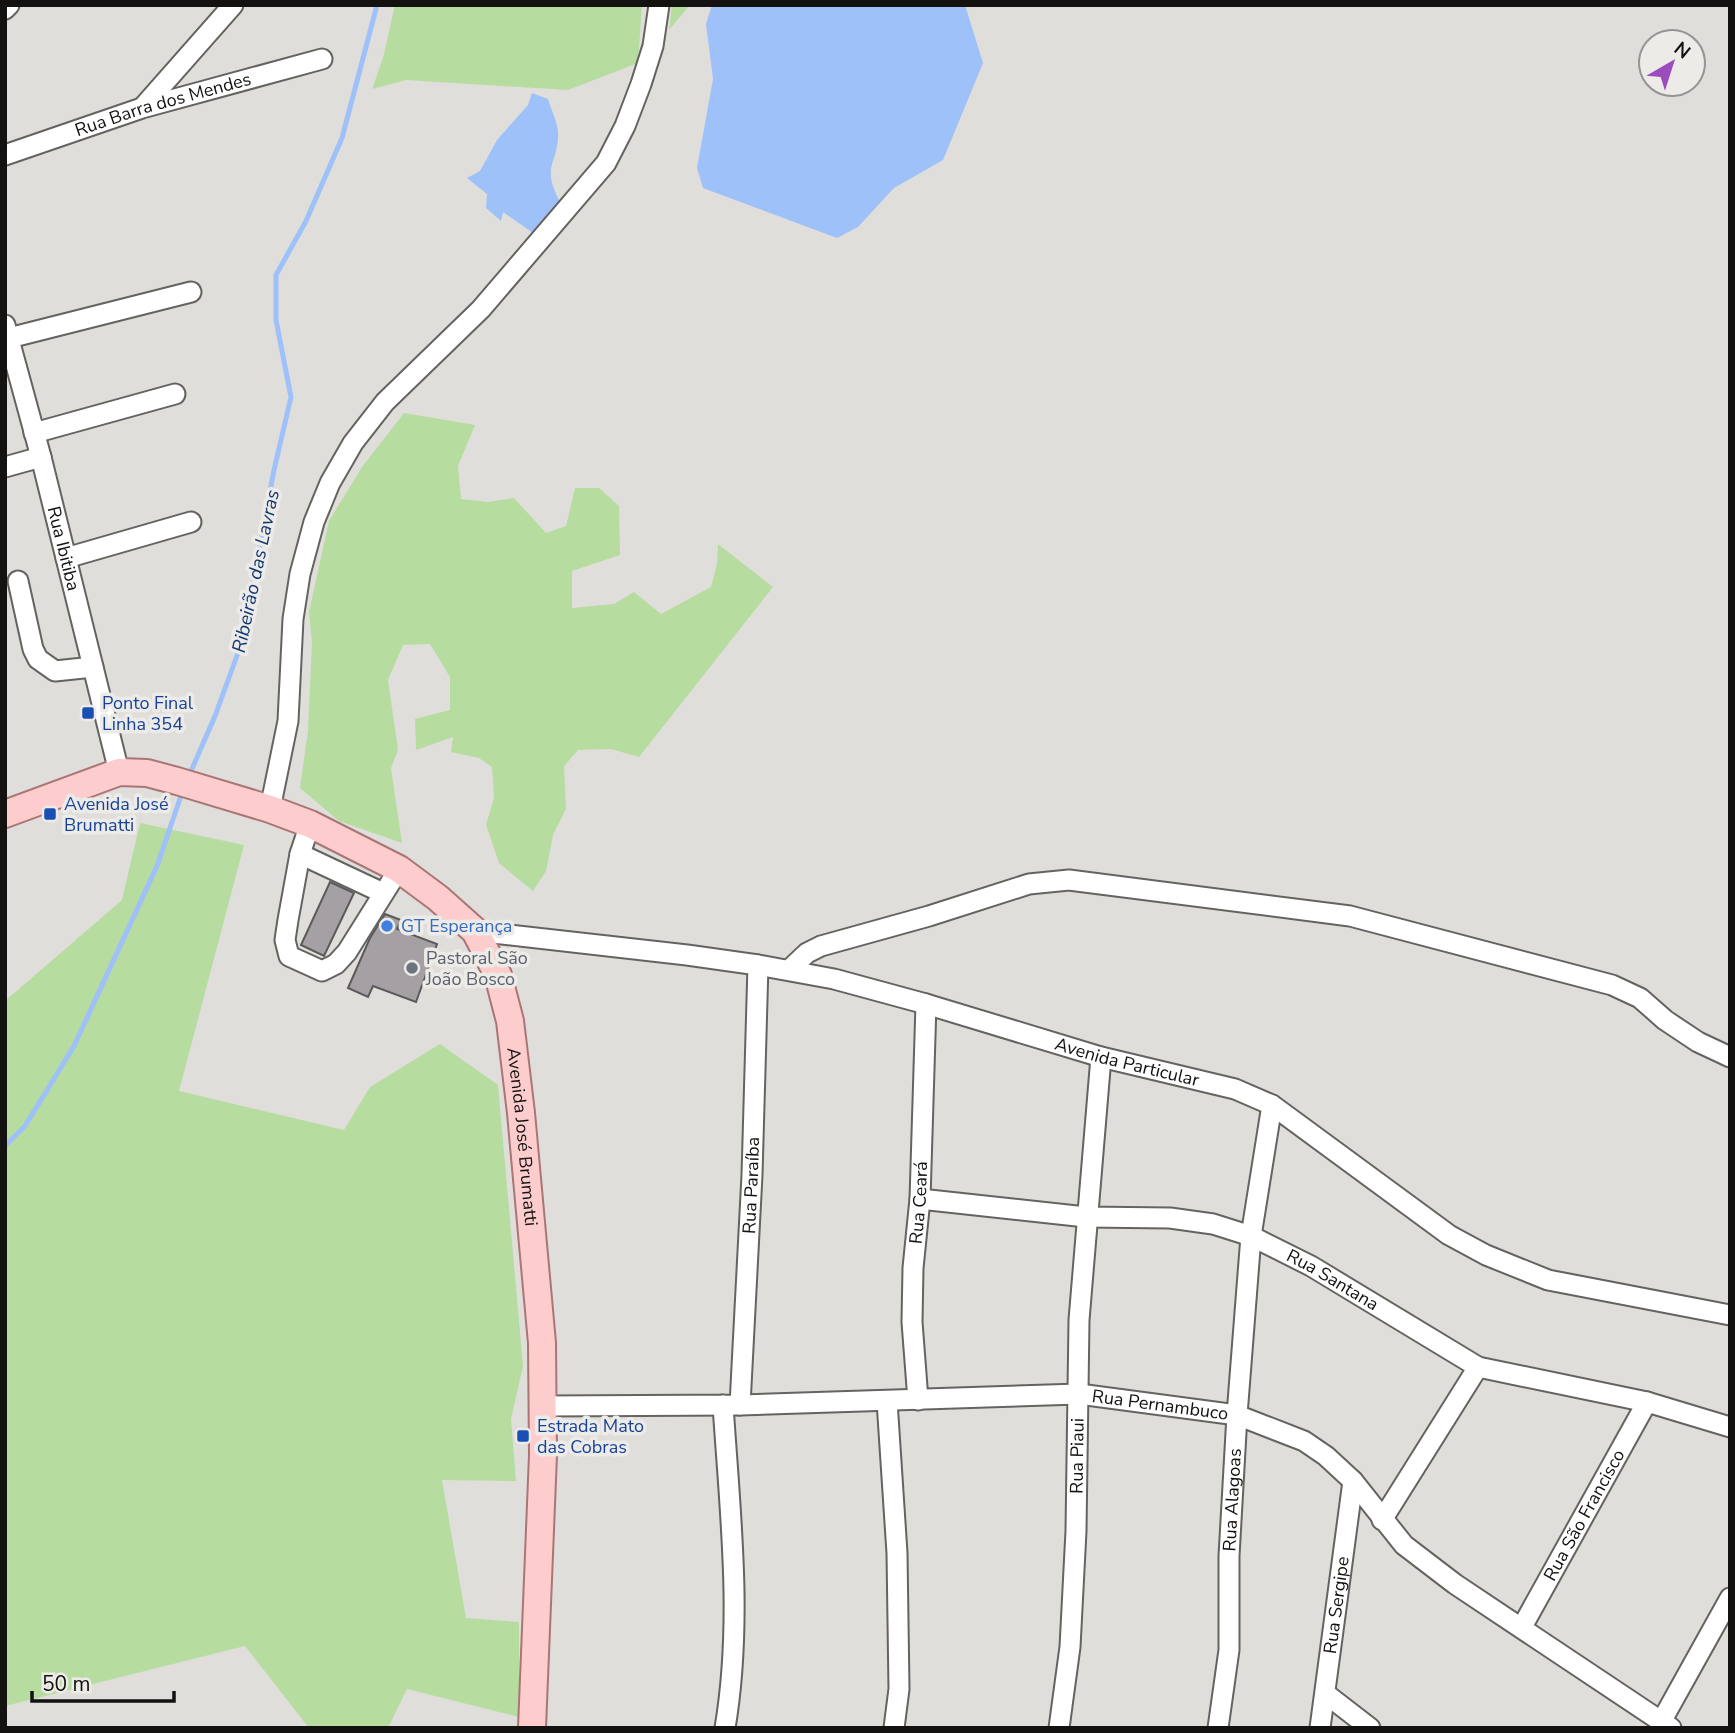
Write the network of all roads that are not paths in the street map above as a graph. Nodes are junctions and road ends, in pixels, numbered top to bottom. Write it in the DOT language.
graph roads {
  1 [pos="9,5"];
  2 [pos="233,5"];
  3 [pos="659,5"];
  4 [pos="5,9"];
  5 [pos="322,59"];
  6 [pos="142,108"];
  7 [pos="5,155"];
  8 [pos="191,292"];
  9 [pos="7,332"];
  10 [pos="175,394"];
  11 [pos="34,433"];
  12 [pos="41,457"];
  13 [pos="5,467"];
  14 [pos="191,522"];
  15 [pos="66,558"];
  16 [pos="18,581"];
  17 [pos="93,667"];
  18 [pos="119,772"];
  19 [pos="270,809"];
  20 [pos="5,814"];
  21 [pos="310,824"];
  22 [pos="300,854"];
  23 [pos="399,869"];
  24 [pos="383,894"];
  25 [pos="475,931"];
  26 [pos="758,965"];
  27 [pos="789,970"];
  28 [pos="926,1004"];
  29 [pos="1730,1056"];
  30 [pos="1101,1057"];
  31 [pos="1272,1105"];
  32 [pos="920,1199"];
  33 [pos="1086,1217"];
  34 [pos="1251,1236"];
  35 [pos="1730,1315"];
  36 [pos="1478,1367"];
  37 [pos="1079,1394"];
  38 [pos="919,1400"];
  39 [pos="887,1401"];
  40 [pos="1647,1402"];
  41 [pos="731,1405"];
  42 [pos="543,1406"];
  43 [pos="1237,1415"];
  44 [pos="1730,1427"];
  45 [pos="1353,1481"];
  46 [pos="1382,1520"];
  47 [pos="1730,1598"];
  48 [pos="1522,1627"];
  49 [pos="1326,1694"];
  50 [pos="1666,1725"];
  51 [pos="532,1728"];
  52 [pos="725,1728"];
  53 [pos="894,1728"];
  54 [pos="1059,1728"];
  55 [pos="1218,1728"];
  56 [pos="1320,1728"];
  57 [pos="1370,1728"];
  1 -- 4 [label="street"];
  2 -- 6 [label="street"];
  3 -- 19 [label="street"];
  5 -- 6 [label="street, Rua Barra dos Mendes"];
  6 -- 7 [label="street, Rua Barra dos Mendes"];
  8 -- 9 [label="street"];
  9 -- 11 [label="street, Rua Ibitiba"];
  10 -- 11 [label="street"];
  11 -- 12 [label="street, Rua Ibitiba"];
  12 -- 13 [label="street"];
  12 -- 15 [label="street, Rua Ibitiba"];
  14 -- 15 [label="street"];
  15 -- 17 [label="street, Rua Ibitiba"];
  16 -- 17 [label="street"];
  17 -- 18 [label="street, Rua Ibitiba"];
  18 -- 19 [label="main road, Avenida José Brumatti"];
  18 -- 20 [label="main road, Avenida José Brumatti"];
  19 -- 21 [label="main road, Avenida José Brumatti"];
  21 -- 22 [label="street"];
  21 -- 23 [label="main road, Avenida José Brumatti"];
  22 -- 24 [label="street"];
  22 -- 24 [label="street"];
  23 -- 24 [label="street"];
  23 -- 25 [label="main road, Avenida José Brumatti"];
  25 -- 26 [label="street, Avenida Particular"];
  25 -- 42 [label="main road, Avenida José Brumatti"];
  26 -- 27 [label="street, Avenida Particular"];
  26 -- 41 [label="street, Rua Paraíba"];
  27 -- 28 [label="street, Avenida Particular"];
  27 -- 29 [label="street"];
  28 -- 30 [label="street, Avenida Particular"];
  28 -- 32 [label="street, Rua Ceará"];
  30 -- 31 [label="street, Avenida Particular"];
  30 -- 33 [label="street, Rua Piaui"];
  31 -- 34 [label="street, Rua Alagoas"];
  31 -- 35 [label="street, Avenida Particular"];
  32 -- 33 [label="street, Rua Santana"];
  32 -- 38 [label="street, Rua Ceará"];
  33 -- 34 [label="street, Rua Santana"];
  33 -- 37 [label="street, Rua Piaui"];
  34 -- 36 [label="street, Rua Santana"];
  34 -- 43 [label="street, Rua Alagoas"];
  36 -- 40 [label="street, Rua Santana"];
  36 -- 46 [label="street"];
  37 -- 38 [label="street, Rua Pernambuco"];
  37 -- 43 [label="street, Rua Pernambuco"];
  37 -- 54 [label="street, Rua Piaui"];
  38 -- 39 [label="street, Rua Pernambuco"];
  39 -- 41 [label="street, Rua Pernambuco"];
  39 -- 53 [label="street"];
  40 -- 44 [label="street, Rua Santana"];
  40 -- 48 [label="street, Rua São Francisco"];
  41 -- 42 [label="street, Rua Pernambuco"];
  41 -- 52 [label="street, Rua Paraíba"];
  42 -- 51 [label="main road"];
  43 -- 45 [label="street, Rua Pernambuco"];
  43 -- 55 [label="street, Rua Alagoas"];
  45 -- 46 [label="street, Rua Pernambuco"];
  45 -- 49 [label="street, Rua Sergipe"];
  46 -- 48 [label="street, Rua Pernambuco"];
  47 -- 50 [label="street"];
  48 -- 50 [label="street, Rua Pernambuco"];
  49 -- 56 [label="street, Rua Sergipe"];
  49 -- 57 [label="street"];
}
